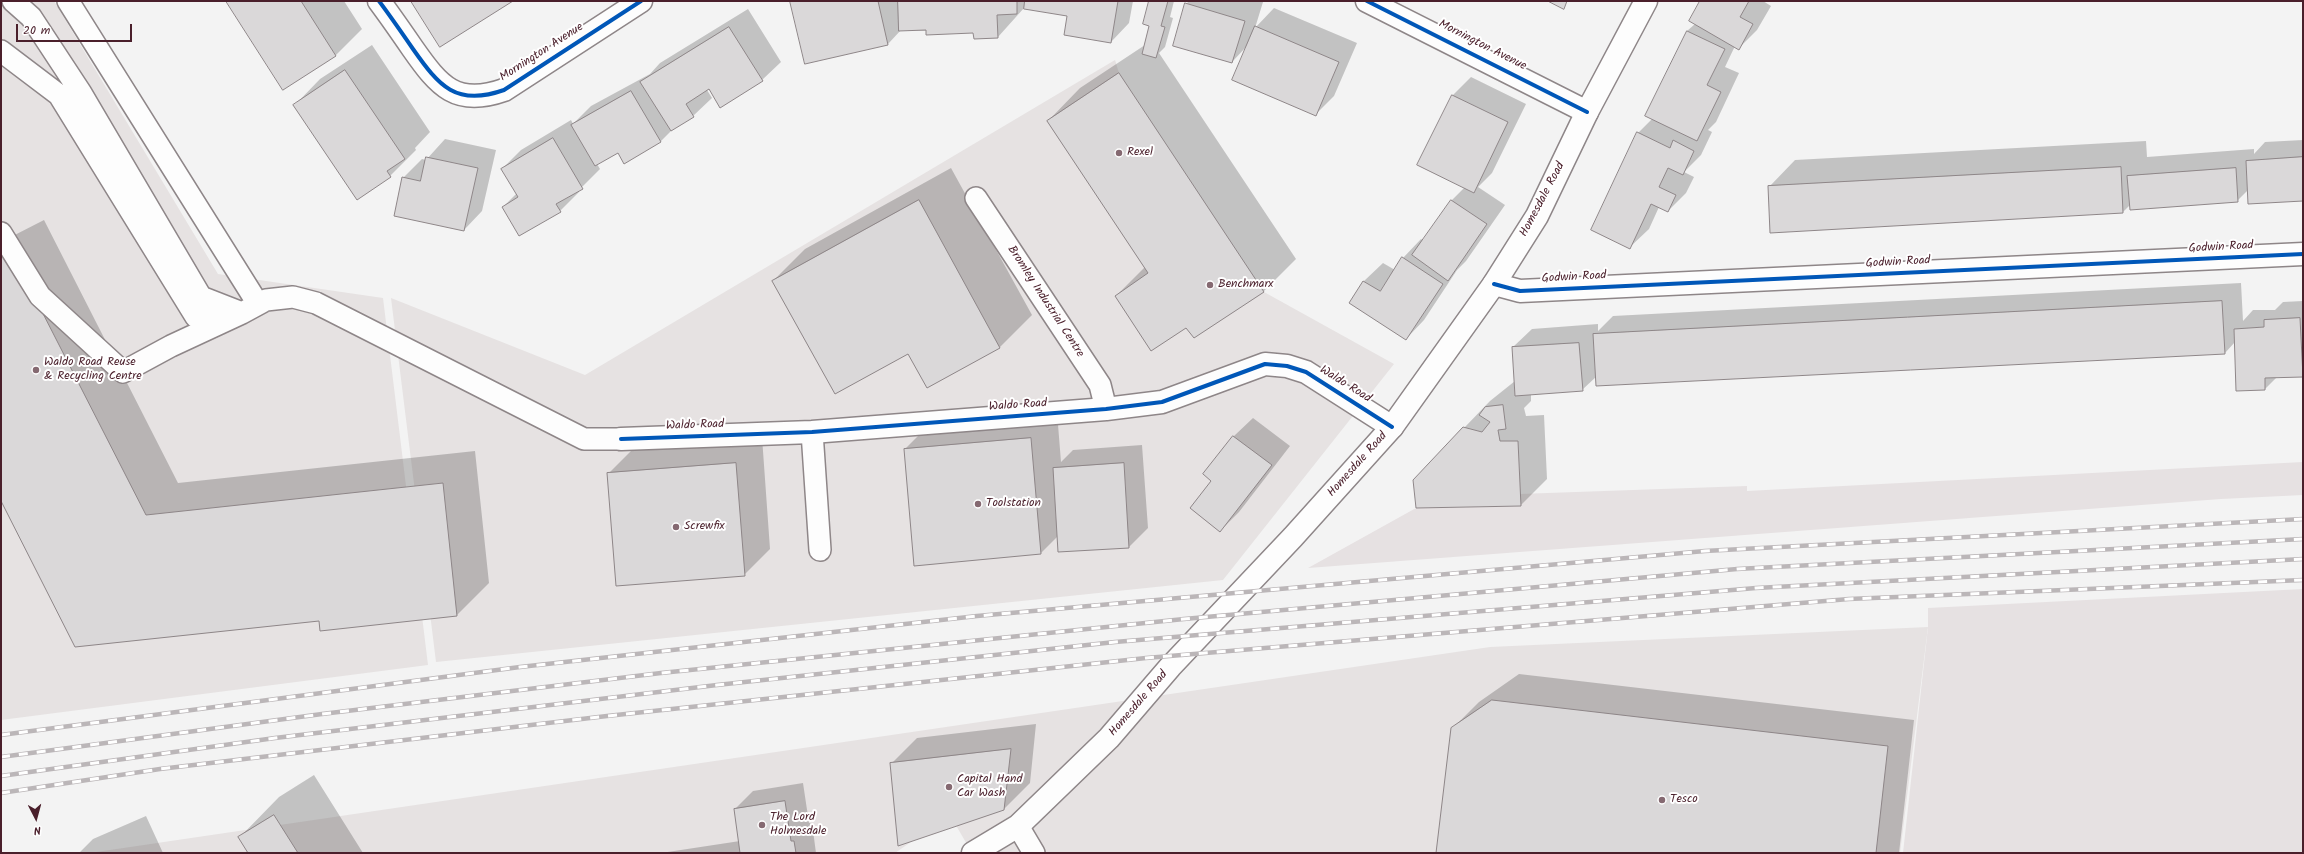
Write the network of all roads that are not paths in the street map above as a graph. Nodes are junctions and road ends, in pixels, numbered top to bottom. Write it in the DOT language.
graph roads {
  1 [pos="13,1"];
  2 [pos="68,1"];
  3 [pos="379,1"];
  4 [pos="641,1"];
  5 [pos="1367,1"];
  6 [pos="1646,1"];
  7 [pos="1,51"];
  8 [pos="1587,112"];
  9 [pos="976,198"];
  10 [pos="1,233"];
  11 [pos="2303,254"];
  12 [pos="1494,284"];
  13 [pos="250,309"];
  14 [pos="218,324"];
  15 [pos="1106,409"];
  16 [pos="1392,427"];
  17 [pos="812,432"];
  18 [pos="621,439"];
  19 [pos="820,550"];
  20 [pos="1018,826"];
  21 [pos="973,853"];
  22 [pos="1034,853"];
  1 -- 13 [label="lane"];
  2 -- 13 [label="lane"];
  3 -- 4 [label="street, Mornington Avenue"];
  5 -- 8 [label="street, Mornington Avenue"];
  6 -- 8 [label="street, Homesdale Road"];
  7 -- 14 [label="lane"];
  8 -- 12 [label="street, Homesdale Road"];
  9 -- 15 [label="lane, Bromley Industrial Centre"];
  10 -- 14 [label="lane"];
  11 -- 12 [label="street, Godwin Road"];
  12 -- 16 [label="street, Homesdale Road"];
  13 -- 14 [label="lane"];
  13 -- 18 [label="lane"];
  15 -- 16 [label="street, Waldo Road"];
  15 -- 17 [label="street, Waldo Road"];
  16 -- 20 [label="street, Homesdale Road"];
  17 -- 18 [label="street, Waldo Road"];
  17 -- 19 [label="lane"];
  20 -- 21 [label="street, Homesdale Road"];
  20 -- 22 [label="lane"];
}
